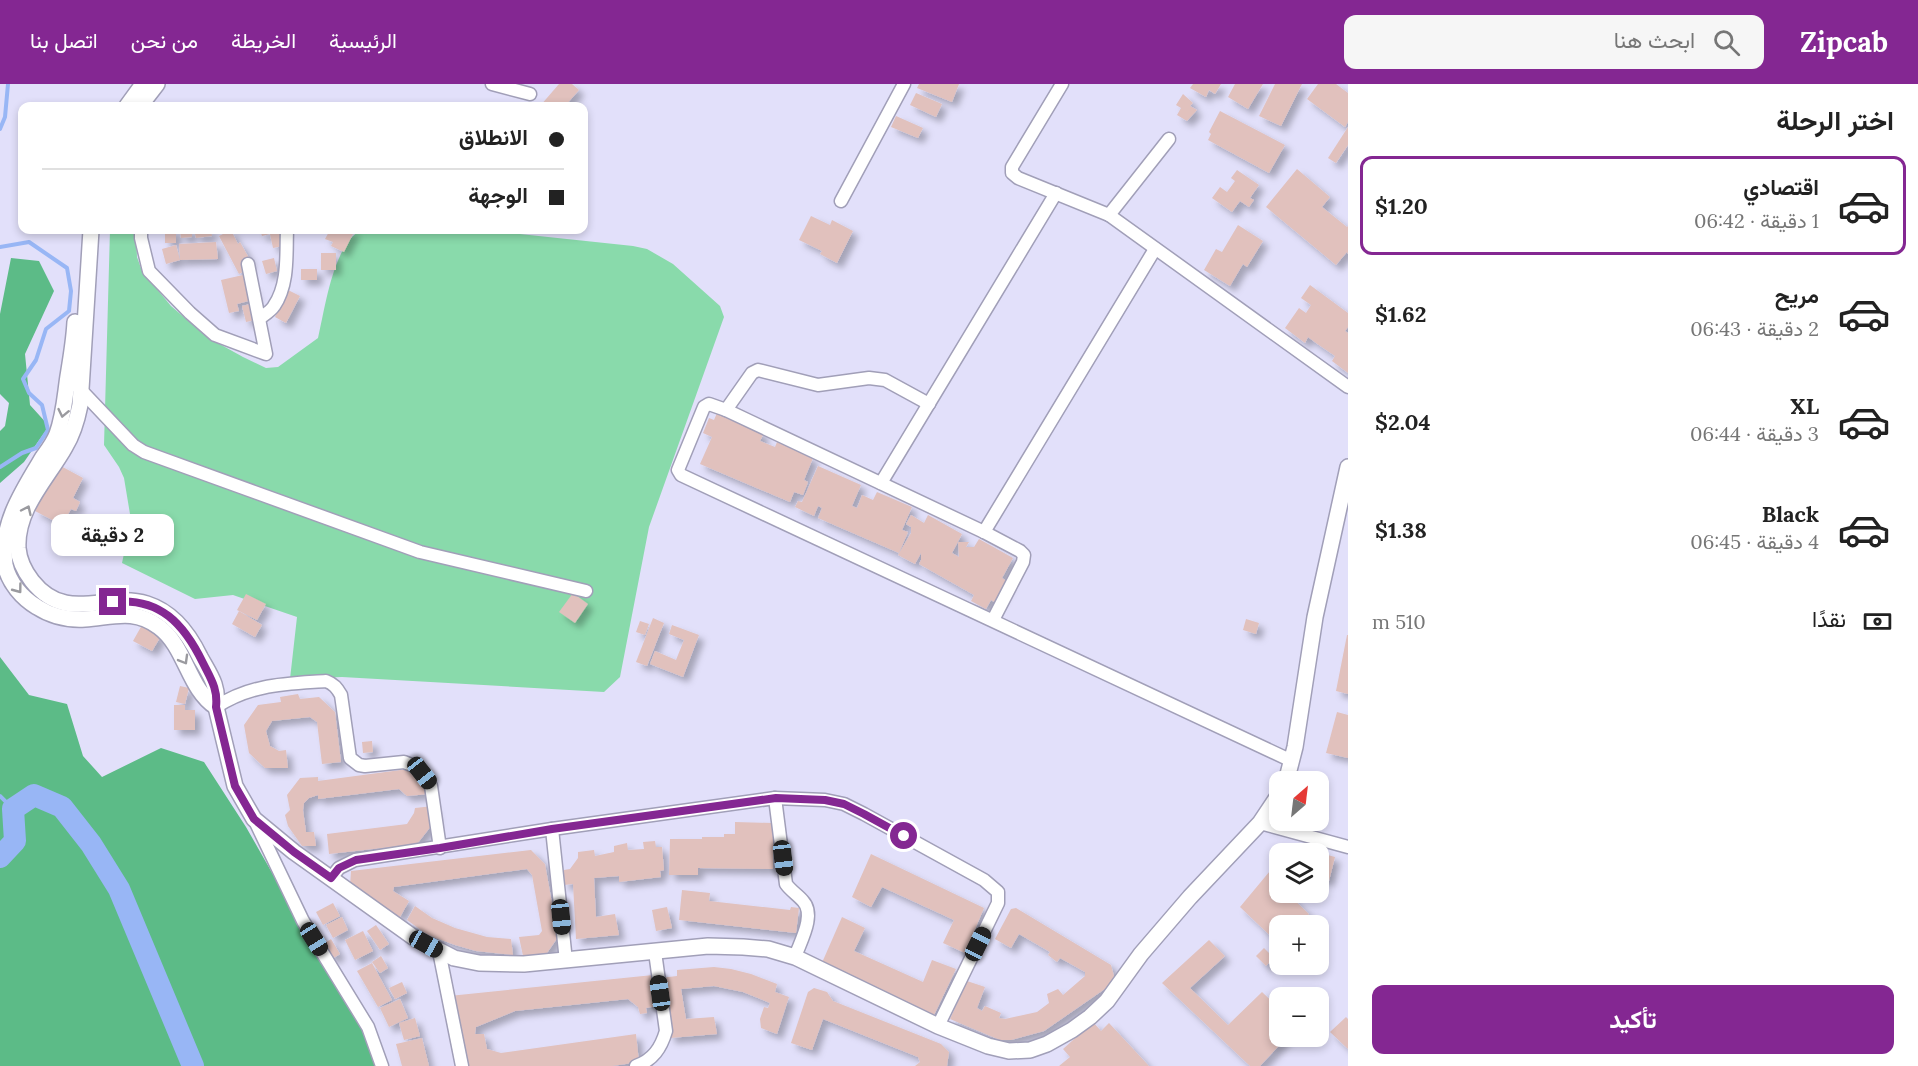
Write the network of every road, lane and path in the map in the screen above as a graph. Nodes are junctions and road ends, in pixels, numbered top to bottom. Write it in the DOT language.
graph roads {
  1 [pos="143,84"];
  2 [pos="157,84"];
  3 [pos="492,84"];
  4 [pos="904,84"];
  5 [pos="1062,84"];
  6 [pos="530,94"];
  7 [pos="138,102"];
  8 [pos="141,102"];
  9 [pos="1169,139"];
  10 [pos="1056,193"];
  11 [pos="841,201"];
  12 [pos="1109,215"];
  13 [pos="81,234"];
  14 [pos="91,234"];
  15 [pos="141,234"];
  16 [pos="287,234"];
  17 [pos="1155,249"];
  18 [pos="248,264"];
  19 [pos="260,318"];
  20 [pos="68,377"];
  21 [pos="1348,387"];
  22 [pos="81,390"];
  23 [pos="929,404"];
  24 [pos="726,411"];
  25 [pos="1348,466"];
  26 [pos="881,483"];
  27 [pos="984,532"];
  28 [pos="586,591"];
  29 [pos="993,620"];
  30 [pos="216,707"];
  31 [pos="1292,761"];
  32 [pos="1290,771"];
  33 [pos="776,798"];
  34 [pos="1269,810"];
  35 [pos="254,819"];
  36 [pos="1260,823"];
  37 [pos="552,829"];
  38 [pos="1348,847"];
  39 [pos="440,848"];
  40 [pos="331,878"];
  41 [pos="439,951"];
  42 [pos="655,952"];
  43 [pos="795,957"];
  44 [pos="566,961"];
  45 [pos="938,1026"];
  46 [pos="382,1066"];
  47 [pos="462,1066"];
  48 [pos="636,1066"];
  1 -- 7 [label="street"];
  2 -- 8 [label="street"];
  3 -- 6 [label="street"];
  4 -- 11 [label="street"];
  5 -- 10 [label="street"];
  9 -- 12 [label="street"];
  10 -- 12 [label="street"];
  10 -- 23 [label="street"];
  12 -- 17 [label="street"];
  13 -- 20 [label="street"];
  14 -- 22 [label="street"];
  15 -- 19 [label="street"];
  16 -- 19 [label="street"];
  17 -- 21 [label="street"];
  17 -- 27 [label="street"];
  18 -- 19 [label="street"];
  20 -- 22 [label="street"];
  20 -- 30 [label="street, one-way"];
  22 -- 28 [label="street"];
  30 -- 22 [label="street, one-way"];
  23 -- 24 [label="street"];
  23 -- 26 [label="street"];
  24 -- 26 [label="street"];
  24 -- 29 [label="street"];
  25 -- 31 [label="street"];
  26 -- 27 [label="street"];
  27 -- 29 [label="street"];
  29 -- 31 [label="street"];
  30 -- 35 [label="street"];
  30 -- 39 [label="street"];
  31 -- 32 [label="street"];
  33 -- 37 [label="street"];
  33 -- 43 [label="street"];
  33 -- 45 [label="street"];
  34 -- 36 [label="street"];
  35 -- 40 [label="street"];
  35 -- 46 [label="street"];
  36 -- 38 [label="street"];
  36 -- 45 [label="street"];
  37 -- 39 [label="street"];
  37 -- 44 [label="street"];
  39 -- 40 [label="street"];
  40 -- 41 [label="street"];
  41 -- 44 [label="street"];
  41 -- 47 [label="street"];
  42 -- 43 [label="street"];
  42 -- 44 [label="street"];
  42 -- 48 [label="street"];
  43 -- 45 [label="street"];
}
